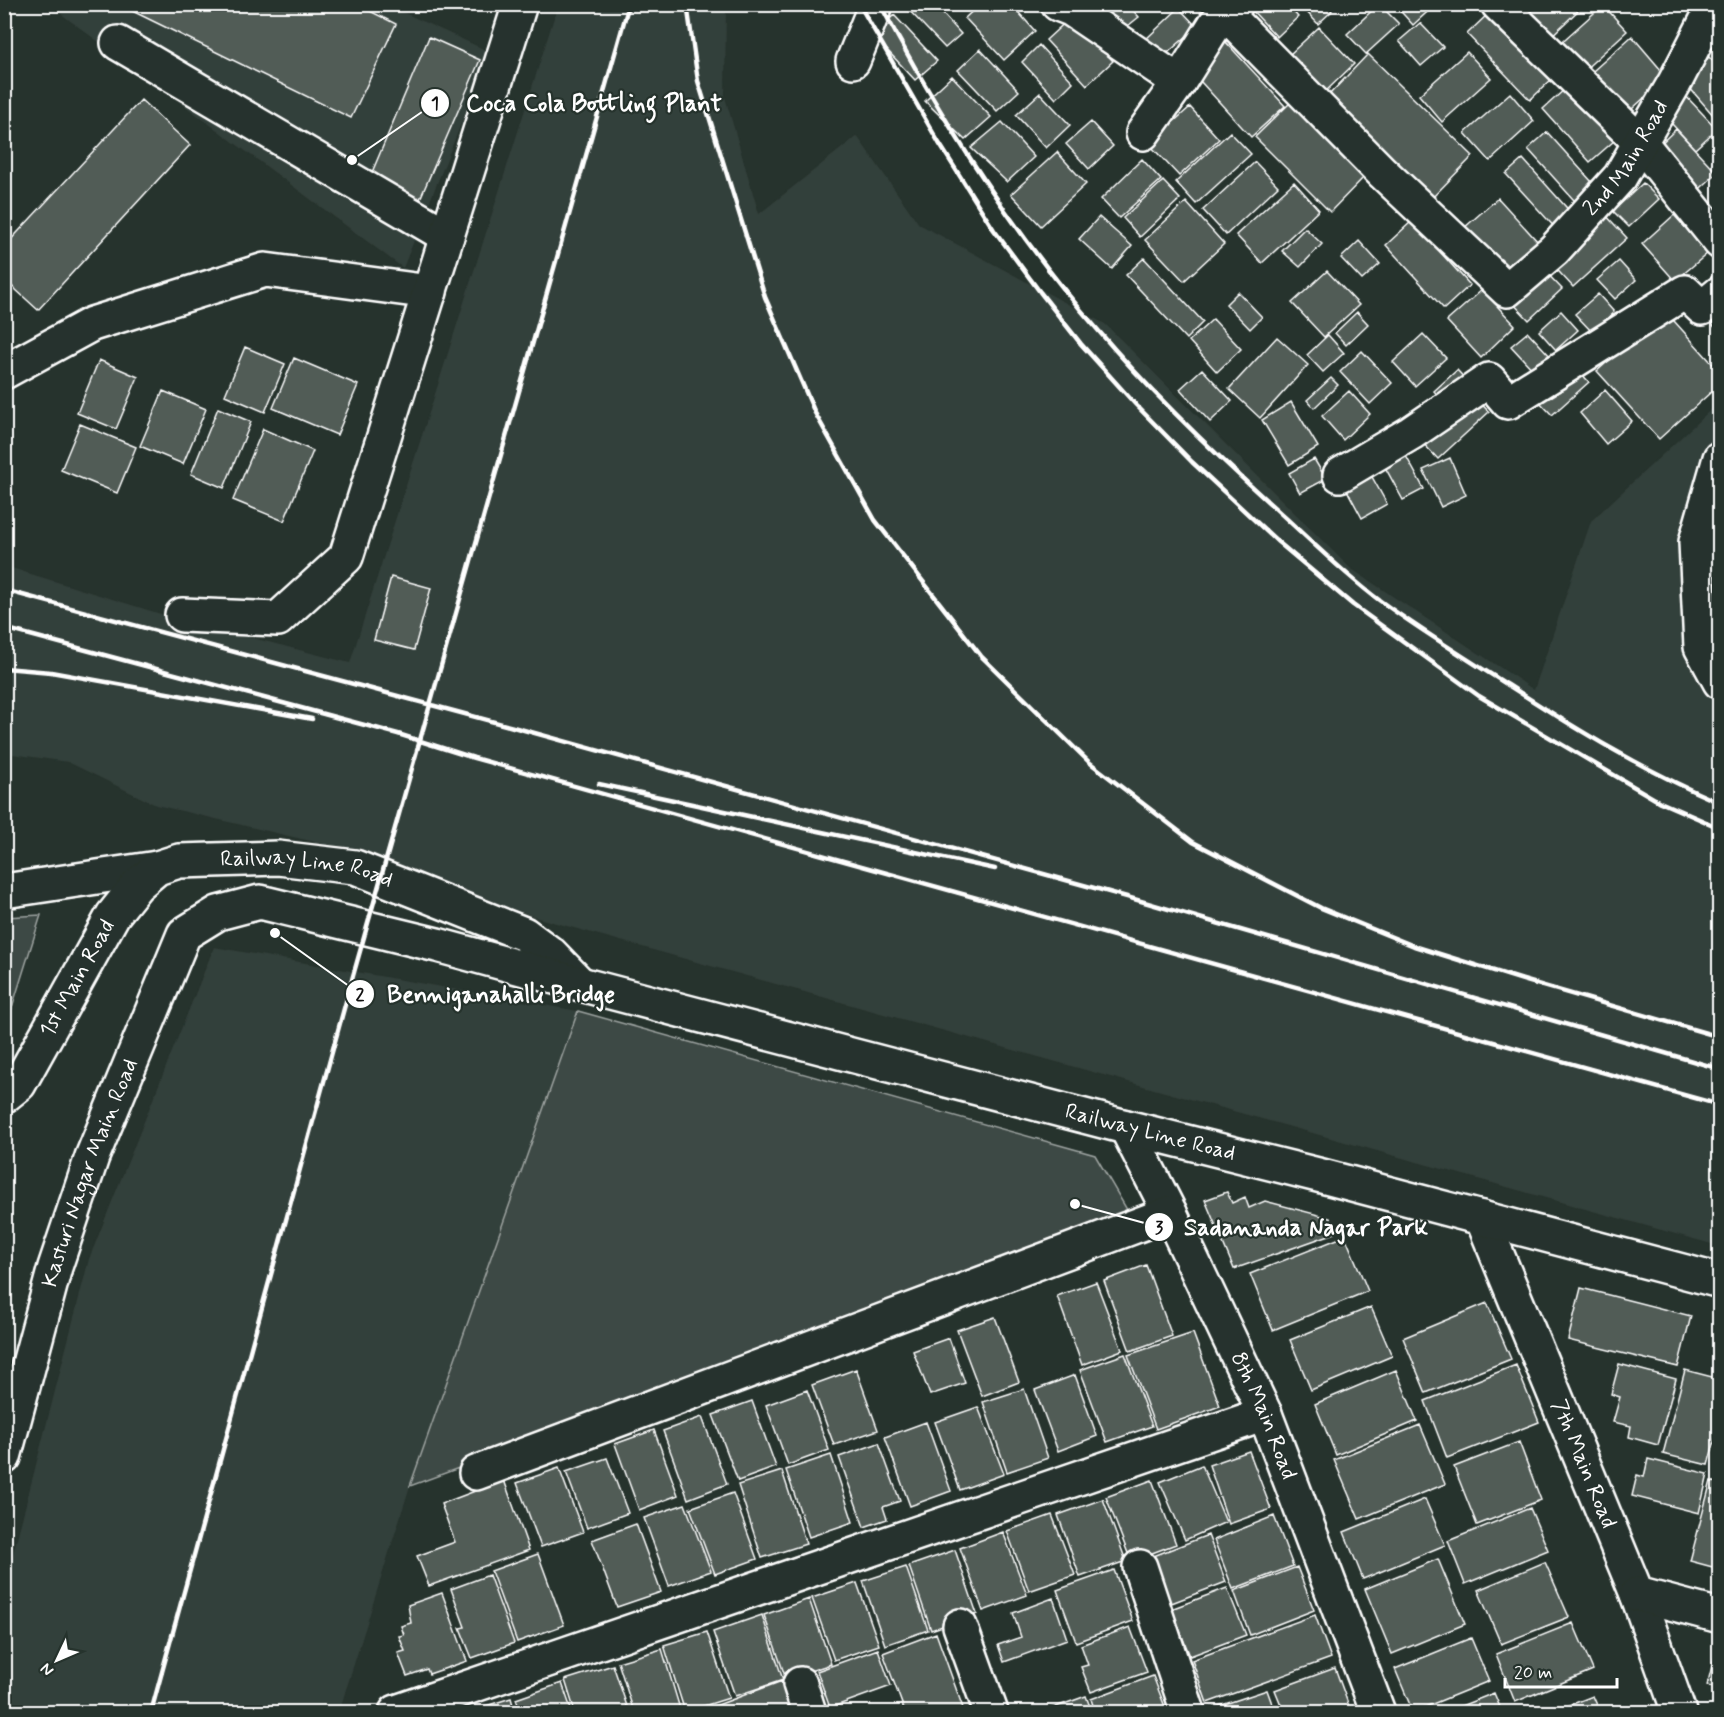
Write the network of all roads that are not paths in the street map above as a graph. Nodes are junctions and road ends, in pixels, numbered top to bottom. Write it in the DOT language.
graph roads {
  1 [pos="520,4"];
  2 [pos="876,4"];
  3 [pos="1058,4"];
  4 [pos="1498,4"];
  5 [pos="1715,4"];
  6 [pos="1231,9"];
  7 [pos="118,43"];
  8 [pos="853,61"];
  9 [pos="1179,82"];
  10 [pos="1143,133"];
  11 [pos="1640,142"];
  12 [pos="447,236"];
  13 [pos="1719,242"];
  14 [pos="430,292"];
  15 [pos="1719,293"];
  16 [pos="4,372"];
  17 [pos="1719,458"];
  18 [pos="1340,475"];
  19 [pos="182,615"];
  20 [pos="1719,682"];
  21 [pos="157,868"];
  22 [pos="4,891"];
  23 [pos="218,913"];
  24 [pos="580,984"];
  25 [pos="4,1096"];
  26 [pos="1125,1127"];
  27 [pos="1170,1212"];
  28 [pos="1482,1218"];
  29 [pos="1719,1281"];
  30 [pos="1265,1414"];
  31 [pos="4,1457"];
  32 [pos="477,1473"];
  33 [pos="1140,1567"];
  34 [pos="1637,1594"];
  35 [pos="1719,1616"];
  36 [pos="960,1626"];
  37 [pos="396,1713"];
  38 [pos="991,1713"];
  39 [pos="1188,1713"];
  40 [pos="1378,1713"];
  41 [pos="1679,1713"];
  1 -- 12 [label="street"];
  2 -- 8 [label="street"];
  3 -- 9 [label="street"];
  4 -- 11 [label="street"];
  5 -- 11 [label="street, 2nd Main Road"];
  6 -- 9 [label="street"];
  6 -- 11 [label="street, 2nd Main Road"];
  7 -- 12 [label="street"];
  9 -- 10 [label="street"];
  11 -- 13 [label="street"];
  12 -- 14 [label="street"];
  14 -- 16 [label="street"];
  14 -- 19 [label="street"];
  15 -- 18 [label="street"];
  17 -- 20 [label="street"];
  21 -- 22 [label="street, Railway Line Road"];
  21 -- 24 [label="street, Railway Line Road"];
  21 -- 25 [label="street, 1st Main Road"];
  23 -- 24 [label="street, Railway Line Road"];
  23 -- 31 [label="street, Kasturi Nagar Main Road"];
  24 -- 26 [label="street, Railway Line Road"];
  26 -- 27 [label="street, 8th Main Road"];
  26 -- 28 [label="street, Railway Line Road"];
  27 -- 30 [label="street, 8th Main Road"];
  27 -- 32 [label="street"];
  28 -- 29 [label="street, Railway Line Road"];
  28 -- 34 [label="street, 7th Main Road"];
  30 -- 37 [label="street"];
  30 -- 40 [label="street, 8th Main Road"];
  33 -- 39 [label="street"];
  34 -- 35 [label="street"];
  34 -- 41 [label="street, 7th Main Road"];
  36 -- 38 [label="street"];
}
